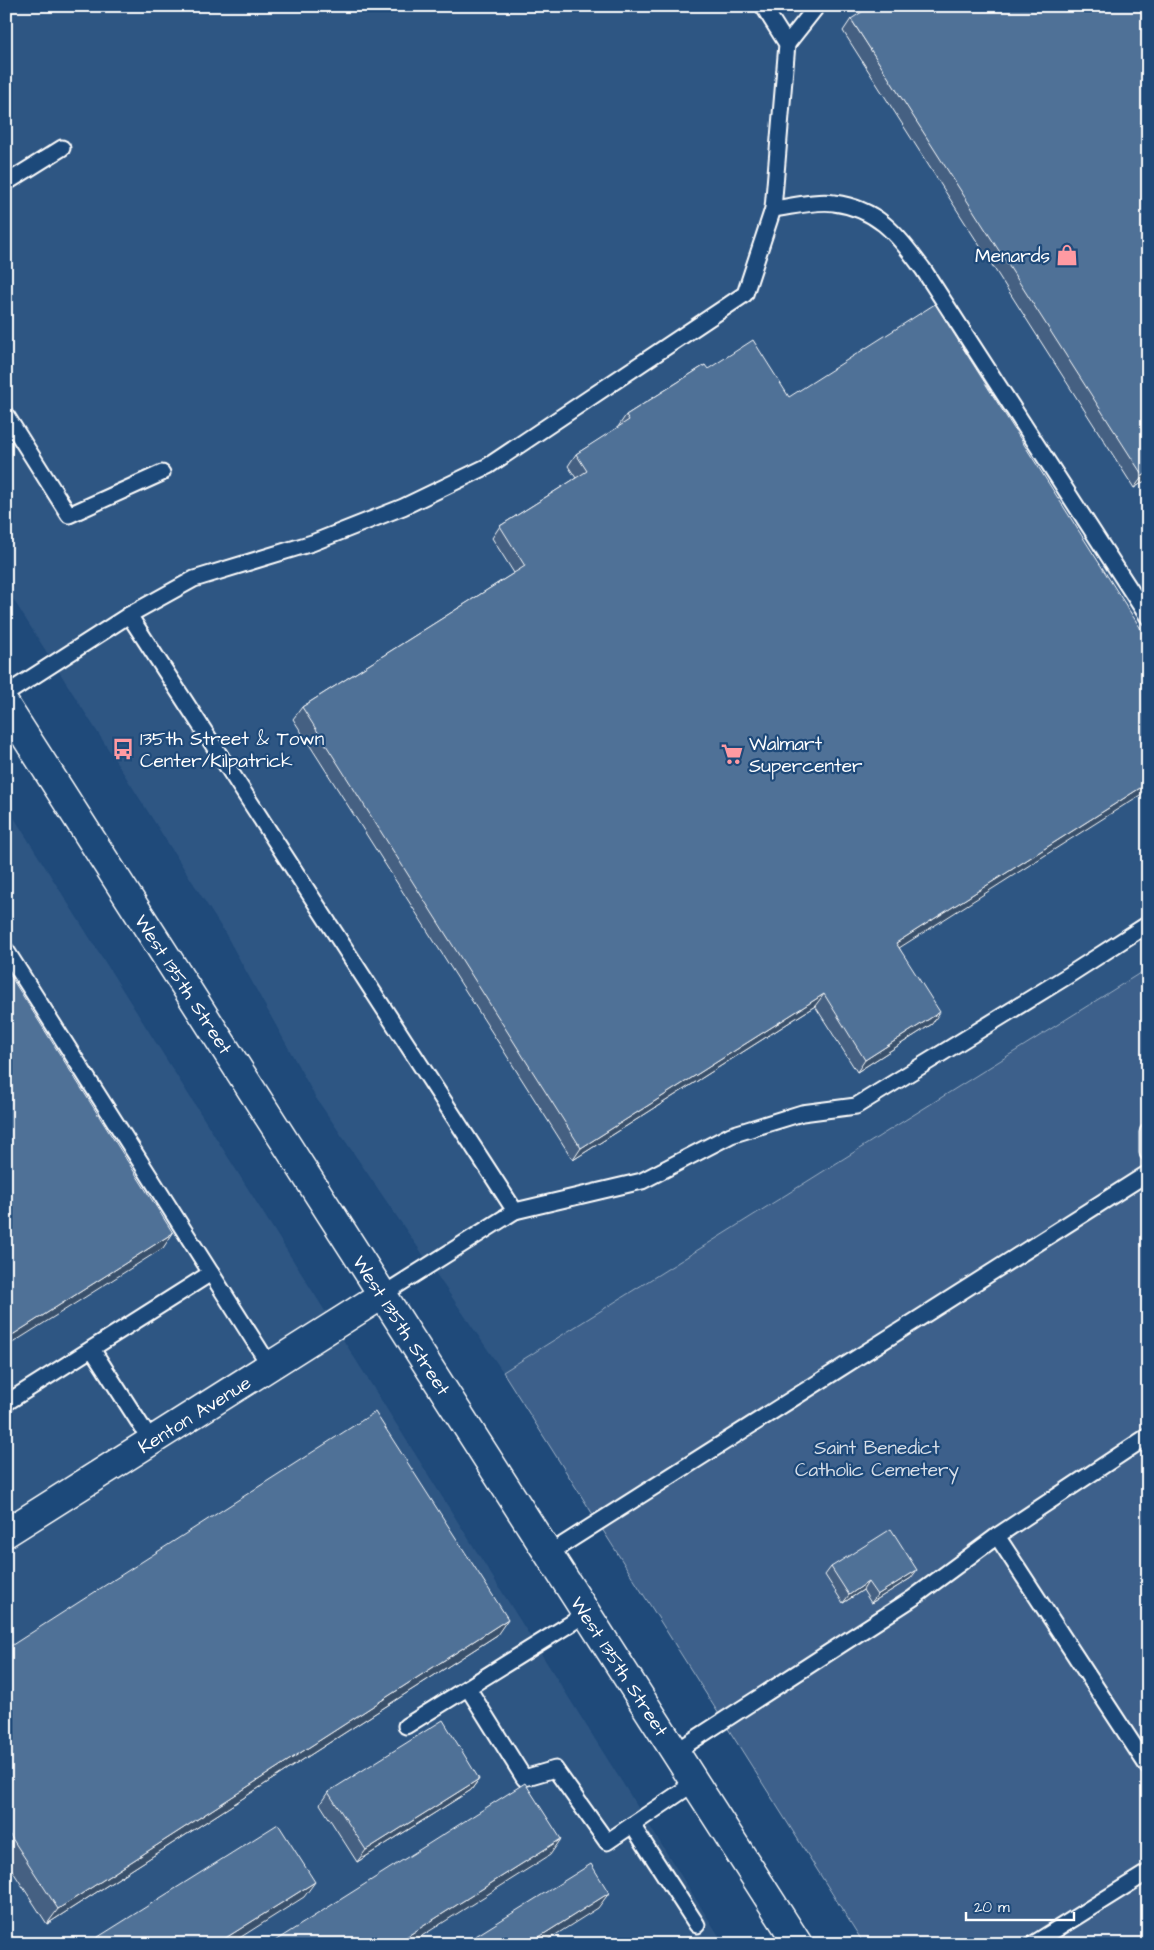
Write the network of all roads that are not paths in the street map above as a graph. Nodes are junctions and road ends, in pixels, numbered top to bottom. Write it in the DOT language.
graph roads {
  1 [pos="763,6"];
  2 [pos="817,6"];
  3 [pos="787,44"];
  4 [pos="62,148"];
  5 [pos="6,183"];
  6 [pos="773,209"];
  7 [pos="6,415"];
  8 [pos="162,473"];
  9 [pos="129,615"];
  10 [pos="1148,617"];
  11 [pos="6,694"];
  12 [pos="6,706"];
  13 [pos="1148,924"];
  14 [pos="6,950"];
  15 [pos="1148,1132"];
  16 [pos="1148,1153"];
  17 [pos="1148,1173"];
  18 [pos="515,1211"];
  19 [pos="211,1273"];
  20 [pos="382,1295"];
  21 [pos="92,1349"];
  22 [pos="270,1366"];
  23 [pos="6,1403"];
  24 [pos="1148,1436"];
  25 [pos="151,1441"];
  26 [pos="7,1530"];
  27 [pos="997,1536"];
  28 [pos="548,1554"];
  29 [pos="586,1614"];
  30 [pos="468,1688"];
  31 [pos="406,1726"];
  32 [pos="674,1752"];
  33 [pos="1148,1767"];
  34 [pos="694,1782"];
  35 [pos="632,1825"];
  36 [pos="1148,1872"];
  37 [pos="697,1925"];
  38 [pos="798,1944"];
  39 [pos="1033,1944"];
  1 -- 3 [label="lane"];
  2 -- 3 [label="lane"];
  3 -- 6 [label="lane"];
  4 -- 5 [label="lane"];
  6 -- 9 [label="lane"];
  6 -- 10 [label="lane"];
  7 -- 8 [label="lane"];
  9 -- 11 [label="lane"];
  9 -- 18 [label="lane"];
  12 -- 20 [label="street, West 135th Street"];
  13 -- 18 [label="lane"];
  14 -- 19 [label="lane"];
  15 -- 16 [label="lane"];
  17 -- 28 [label="lane"];
  18 -- 20 [label="lane"];
  19 -- 21 [label="lane"];
  19 -- 22 [label="lane"];
  20 -- 22 [label="street, Kenton Avenue"];
  20 -- 28 [label="street, West 135th Street"];
  21 -- 23 [label="lane"];
  21 -- 25 [label="lane"];
  22 -- 25 [label="street, Kenton Avenue"];
  24 -- 27 [label="lane"];
  25 -- 26 [label="street, Kenton Avenue"];
  27 -- 32 [label="lane"];
  27 -- 33 [label="lane"];
  28 -- 29 [label="street, West 135th Street"];
  29 -- 30 [label="lane"];
  29 -- 32 [label="street, West 135th Street"];
  30 -- 31 [label="lane"];
  30 -- 35 [label="lane"];
  32 -- 34 [label="street, West 135th Street"];
  34 -- 35 [label="lane"];
  34 -- 38 [label="street, West 135th Street"];
  35 -- 37 [label="lane"];
  36 -- 39 [label="lane"];
}
